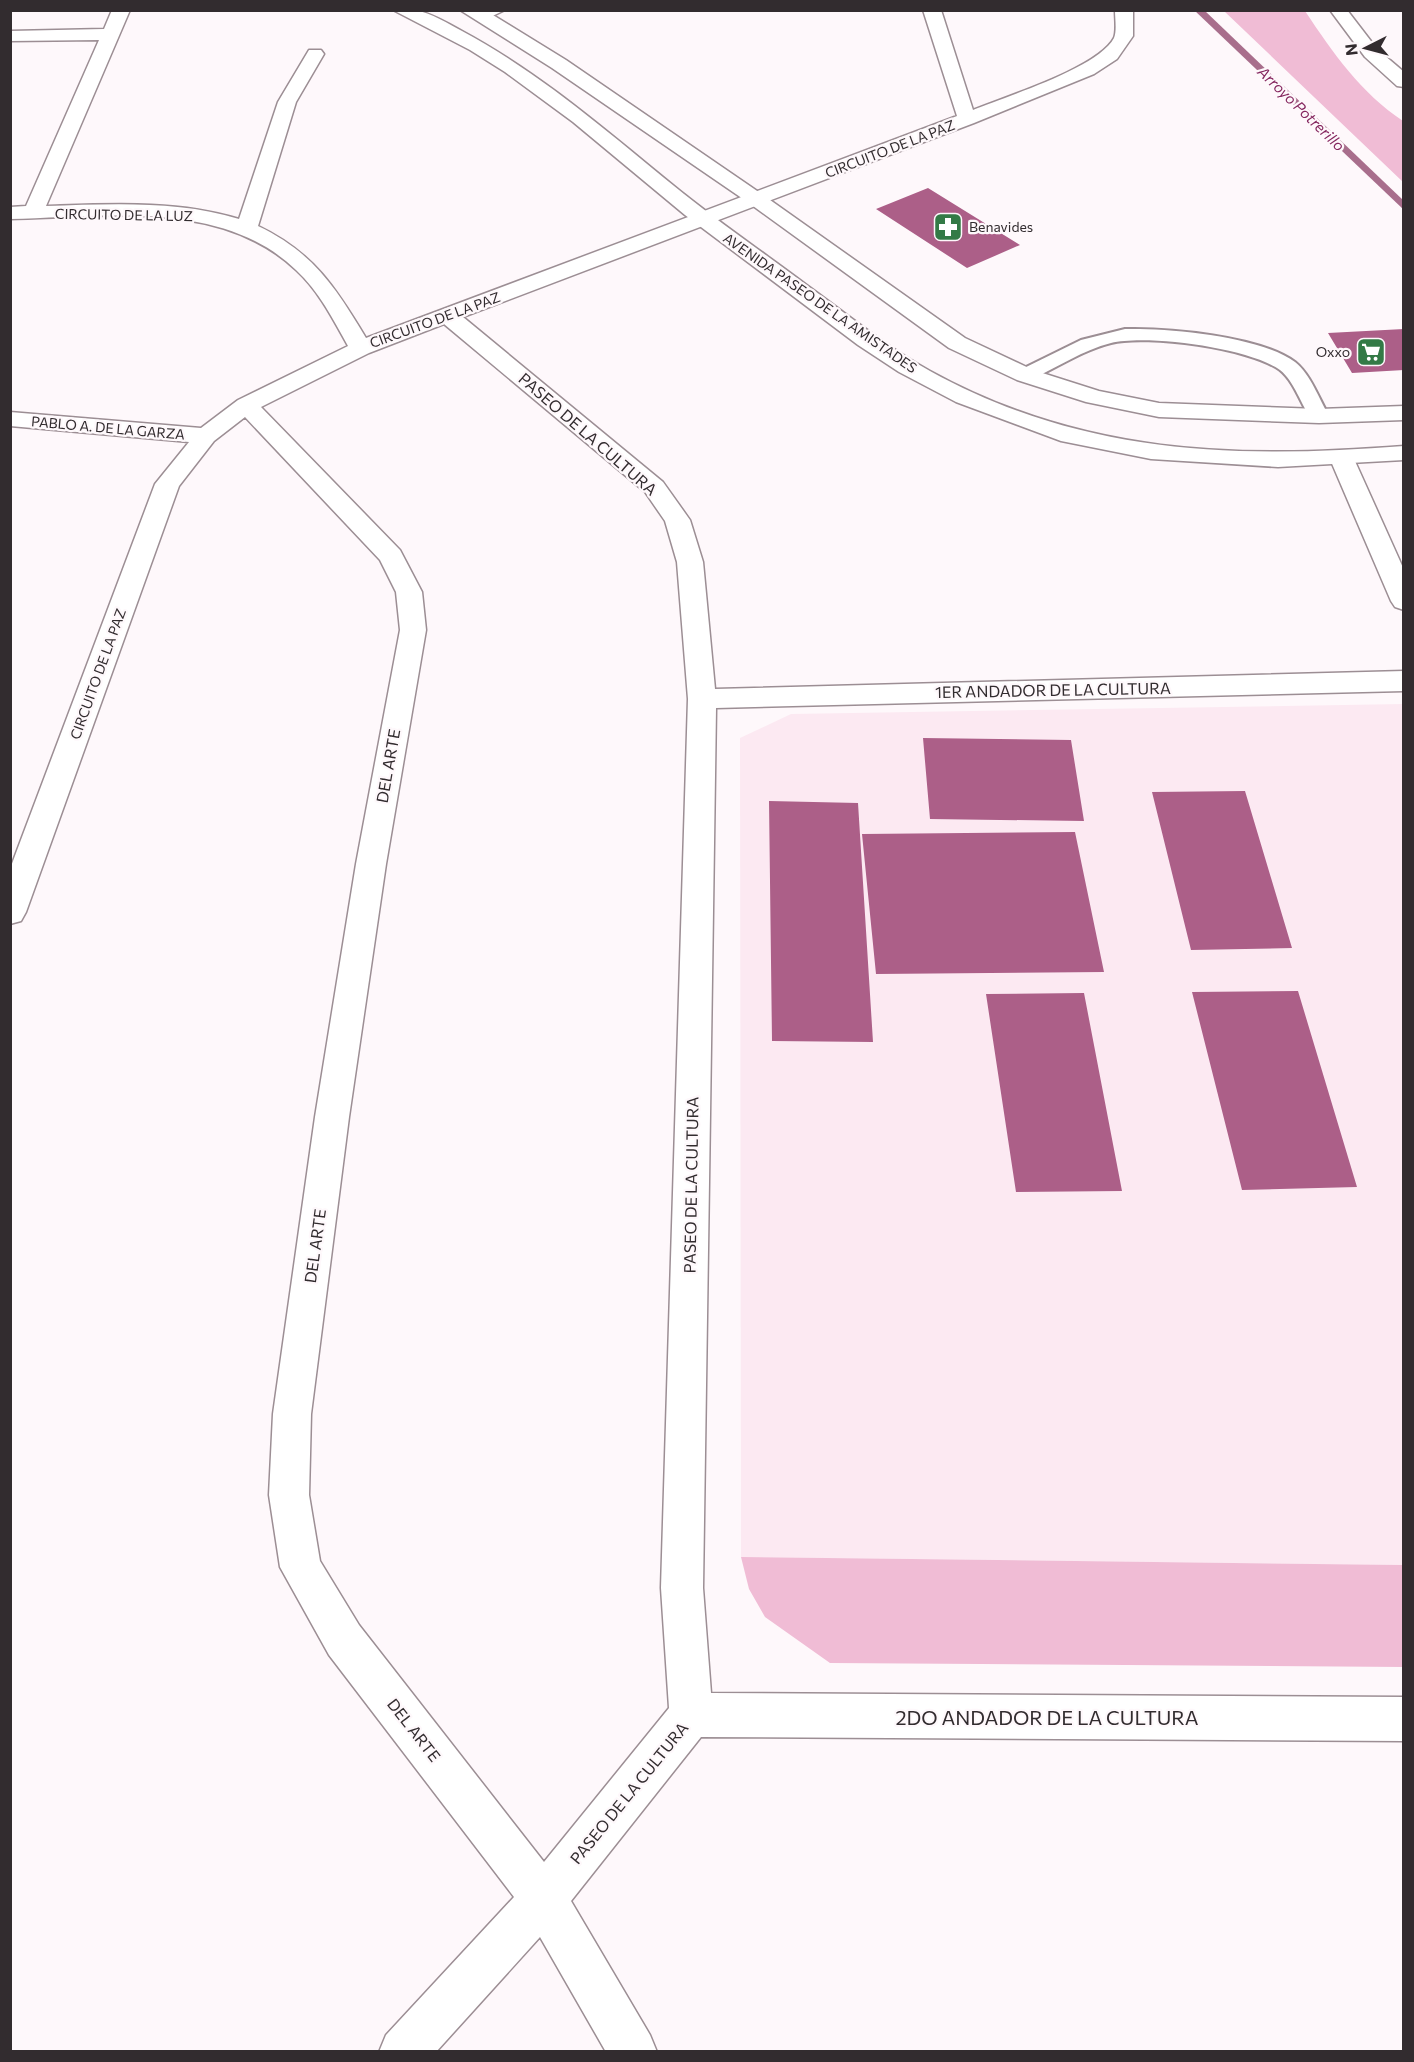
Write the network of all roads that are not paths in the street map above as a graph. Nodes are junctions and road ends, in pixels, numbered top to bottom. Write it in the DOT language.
graph roads {
  1 [pos="121,10"];
  2 [pos="401,10"];
  3 [pos="932,10"];
  4 [pos="1124,10"];
  5 [pos="1338,10"];
  6 [pos="482,12"];
  7 [pos="109,34"];
  8 [pos="10,36"];
  9 [pos="315,54"];
  10 [pos="1404,82"];
  11 [pos="966,119"];
  12 [pos="756,199"];
  13 [pos="10,213"];
  14 [pos="33,213"];
  15 [pos="701,219"];
  16 [pos="247,228"];
  17 [pos="449,317"];
  18 [pos="361,348"];
  19 [pos="1025,375"];
  20 [pos="246,405"];
  21 [pos="1404,413"];
  22 [pos="1319,416"];
  23 [pos="10,419"];
  24 [pos="206,436"];
  25 [pos="1404,453"];
  26 [pos="1342,459"];
  27 [pos="1404,601"];
  28 [pos="1404,681"];
  29 [pos="702,699"];
  30 [pos="10,912"];
  31 [pos="691,1715"];
  32 [pos="1404,1719"];
  33 [pos="544,1899"];
  34 [pos="403,2052"];
  35 [pos="633,2052"];
  1 -- 7 [label="street"];
  2 -- 15 [label="street, AVENIDA PASEO DE LA AMISTADES"];
  3 -- 11 [label="street"];
  4 -- 11 [label="street, CIRCUITO DE LA PAZ"];
  5 -- 10 [label="street"];
  6 -- 12 [label="street"];
  7 -- 8 [label="street"];
  7 -- 14 [label="street"];
  9 -- 16 [label="street"];
  11 -- 12 [label="street, CIRCUITO DE LA PAZ"];
  12 -- 15 [label="street, CIRCUITO DE LA PAZ"];
  12 -- 19 [label="street"];
  13 -- 14 [label="street, CIRCUITO DE LA LUZ"];
  14 -- 16 [label="street, CIRCUITO DE LA LUZ"];
  15 -- 17 [label="street, CIRCUITO DE LA PAZ"];
  15 -- 26 [label="street, AVENIDA PASEO DE LA AMISTADES"];
  16 -- 18 [label="street, CIRCUITO DE LA LUZ"];
  17 -- 18 [label="street, CIRCUITO DE LA PAZ"];
  17 -- 29 [label="street, PASEO DE LA CULTURA"];
  18 -- 20 [label="street, CIRCUITO DE LA PAZ"];
  19 -- 22 [label="street"];
  19 -- 22 [label="lane"];
  20 -- 24 [label="street, CIRCUITO DE LA PAZ"];
  20 -- 33 [label="street, DEL ARTE"];
  21 -- 22 [label="street"];
  23 -- 24 [label="street, PABLO A. DE LA GARZA"];
  24 -- 30 [label="street, CIRCUITO DE LA PAZ"];
  25 -- 26 [label="street, AVENIDA PASEO DE LA AMISTADES"];
  26 -- 27 [label="street"];
  28 -- 29 [label="street, 1ER ANDADOR DE LA CULTURA"];
  29 -- 31 [label="street, PASEO DE LA CULTURA"];
  31 -- 32 [label="street, 2DO ANDADOR DE LA CULTURA"];
  31 -- 33 [label="street, PASEO DE LA CULTURA"];
  33 -- 34 [label="street, PASEO DE LA CULTURA"];
  33 -- 35 [label="street, DEL ARTE"];
}
